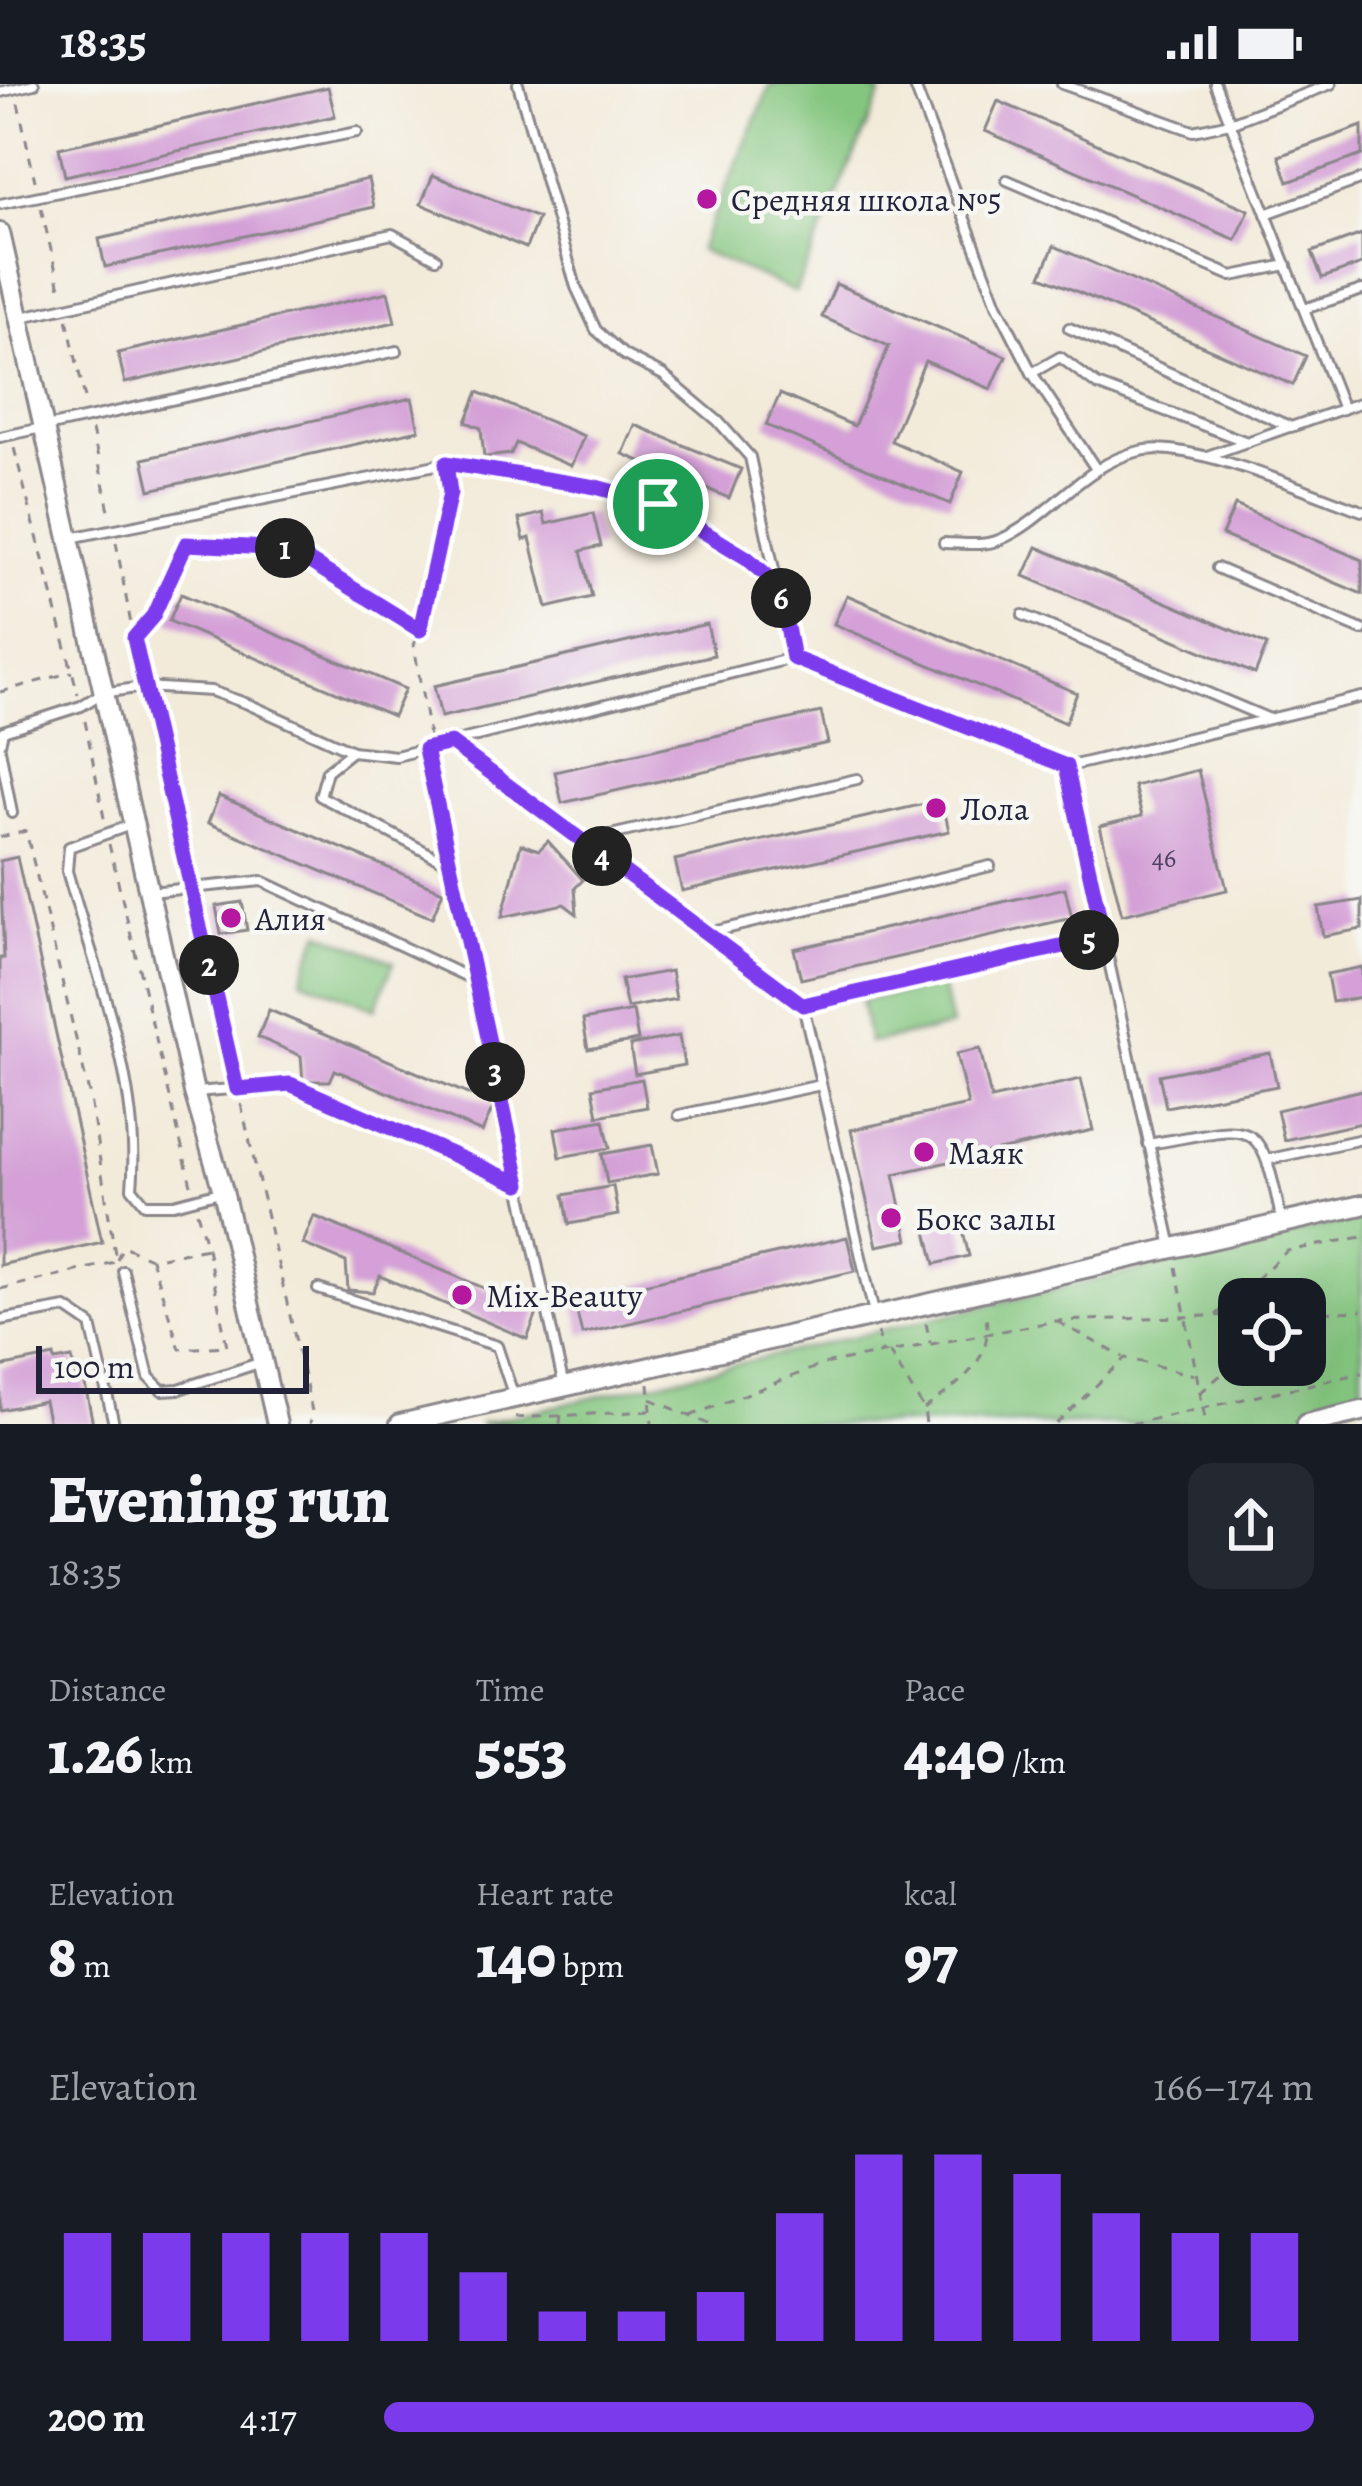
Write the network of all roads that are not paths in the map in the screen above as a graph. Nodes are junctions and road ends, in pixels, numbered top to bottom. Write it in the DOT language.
graph roads {
  1 [pos="34,84"];
  2 [pos="518,84"];
  3 [pos="914,84"];
  4 [pos="1062,84"];
  5 [pos="1215,84"];
  6 [pos="1330,84"];
  7 [pos="0,92"];
  8 [pos="1230,123"];
  9 [pos="358,131"];
  10 [pos="1362,179"];
  11 [pos="1007,180"];
  12 [pos="0,204"];
  13 [pos="1267,214"];
  14 [pos="0,232"];
  15 [pos="436,258"];
  16 [pos="1287,266"];
  17 [pos="1362,290"];
  18 [pos="1304,309"];
  19 [pos="20,317"];
  20 [pos="1069,328"];
  21 [pos="397,351"];
  22 [pos="1032,373"];
  23 [pos="1362,402"];
  24 [pos="1343,409"];
  25 [pos="42,427"];
  26 [pos="1291,427"];
  27 [pos="0,436"];
  28 [pos="1247,442"];
  29 [pos="1204,457"];
  30 [pos="1096,469"];
  31 [pos="1362,511"];
  32 [pos="68,538"];
  33 [pos="944,543"];
  34 [pos="1217,568"];
  35 [pos="779,586"];
  36 [pos="1023,615"];
  37 [pos="1362,631"];
  38 [pos="793,658"];
  39 [pos="102,693"];
  40 [pos="1362,697"];
  41 [pos="1268,719"];
  42 [pos="451,743"];
  43 [pos="0,747"];
  44 [pos="425,749"];
  45 [pos="352,751"];
  46 [pos="1066,766"];
  47 [pos="857,778"];
  48 [pos="12,813"];
  49 [pos="133,824"];
  50 [pos="582,841"];
  51 [pos="450,865"];
  52 [pos="990,866"];
  53 [pos="148,892"];
  54 [pos="706,933"];
  55 [pos="1104,937"];
  56 [pos="476,981"];
  57 [pos="803,1005"];
  58 [pos="820,1085"];
  59 [pos="194,1093"];
  60 [pos="679,1115"];
  61 [pos="1362,1138"];
  62 [pos="1148,1144"];
  63 [pos="1269,1160"];
  64 [pos="520,1184"];
  65 [pos="223,1191"];
  66 [pos="1362,1205"];
  67 [pos="1282,1223"];
  68 [pos="1172,1248"];
  69 [pos="120,1266"];
  70 [pos="318,1289"];
  71 [pos="0,1320"];
  72 [pos="875,1320"];
  73 [pos="262,1361"];
  74 [pos="564,1387"];
  75 [pos="515,1398"];
  76 [pos="1362,1412"];
  77 [pos="115,1424"];
  78 [pos="277,1424"];
  79 [pos="400,1424"];
  80 [pos="1306,1424"];
  1 -- 7 [label="lane"];
  2 -- 35 [label="lane"];
  3 -- 22 [label="lane"];
  4 -- 8 [label="lane"];
  5 -- 8 [label="lane"];
  6 -- 8 [label="lane"];
  8 -- 13 [label="lane"];
  9 -- 12 [label="lane"];
  10 -- 13 [label="lane"];
  11 -- 16 [label="lane"];
  13 -- 16 [label="lane"];
  14 -- 19 [label="street"];
  15 -- 19 [label="lane"];
  16 -- 18 [label="lane"];
  17 -- 18 [label="lane"];
  18 -- 24 [label="lane"];
  19 -- 25 [label="street"];
  20 -- 26 [label="lane"];
  21 -- 25 [label="lane"];
  22 -- 28 [label="lane"];
  22 -- 30 [label="lane"];
  23 -- 24 [label="lane"];
  24 -- 26 [label="lane"];
  25 -- 27 [label="lane"];
  25 -- 32 [label="street"];
  26 -- 28 [label="lane"];
  28 -- 29 [label="lane"];
  29 -- 30 [label="lane"];
  29 -- 31 [label="lane"];
  30 -- 33 [label="lane"];
  32 -- 35 [label="lane"];
  32 -- 39 [label="street"];
  34 -- 37 [label="lane"];
  35 -- 38 [label="lane"];
  36 -- 41 [label="lane"];
  38 -- 42 [label="lane"];
  38 -- 46 [label="lane"];
  39 -- 43 [label="lane"];
  39 -- 45 [label="lane"];
  39 -- 49 [label="street"];
  40 -- 41 [label="lane"];
  41 -- 46 [label="lane"];
  42 -- 44 [label="lane"];
  42 -- 50 [label="lane"];
  43 -- 48 [label="lane"];
  44 -- 45 [label="lane"];
  44 -- 51 [label="lane"];
  45 -- 51 [label="lane"];
  46 -- 55 [label="lane"];
  47 -- 50 [label="lane"];
  49 -- 53 [label="street"];
  49 -- 65 [label="lane"];
  50 -- 54 [label="lane"];
  51 -- 56 [label="lane"];
  52 -- 54 [label="lane"];
  53 -- 56 [label="lane"];
  53 -- 59 [label="street"];
  54 -- 57 [label="lane"];
  55 -- 57 [label="lane"];
  55 -- 62 [label="lane"];
  56 -- 64 [label="lane"];
  57 -- 58 [label="lane"];
  58 -- 60 [label="lane"];
  58 -- 72 [label="lane"];
  59 -- 64 [label="lane"];
  59 -- 65 [label="street"];
  61 -- 63 [label="lane"];
  62 -- 63 [label="lane"];
  62 -- 68 [label="lane"];
  63 -- 67 [label="lane"];
  64 -- 74 [label="lane"];
  65 -- 73 [label="street"];
  66 -- 67 [label="street"];
  67 -- 68 [label="street"];
  68 -- 72 [label="street"];
  69 -- 73 [label="lane"];
  70 -- 75 [label="lane"];
  71 -- 77 [label="lane"];
  72 -- 74 [label="street"];
  73 -- 78 [label="street"];
  74 -- 75 [label="street"];
  75 -- 79 [label="street"];
  76 -- 80 [label="street"];
}
